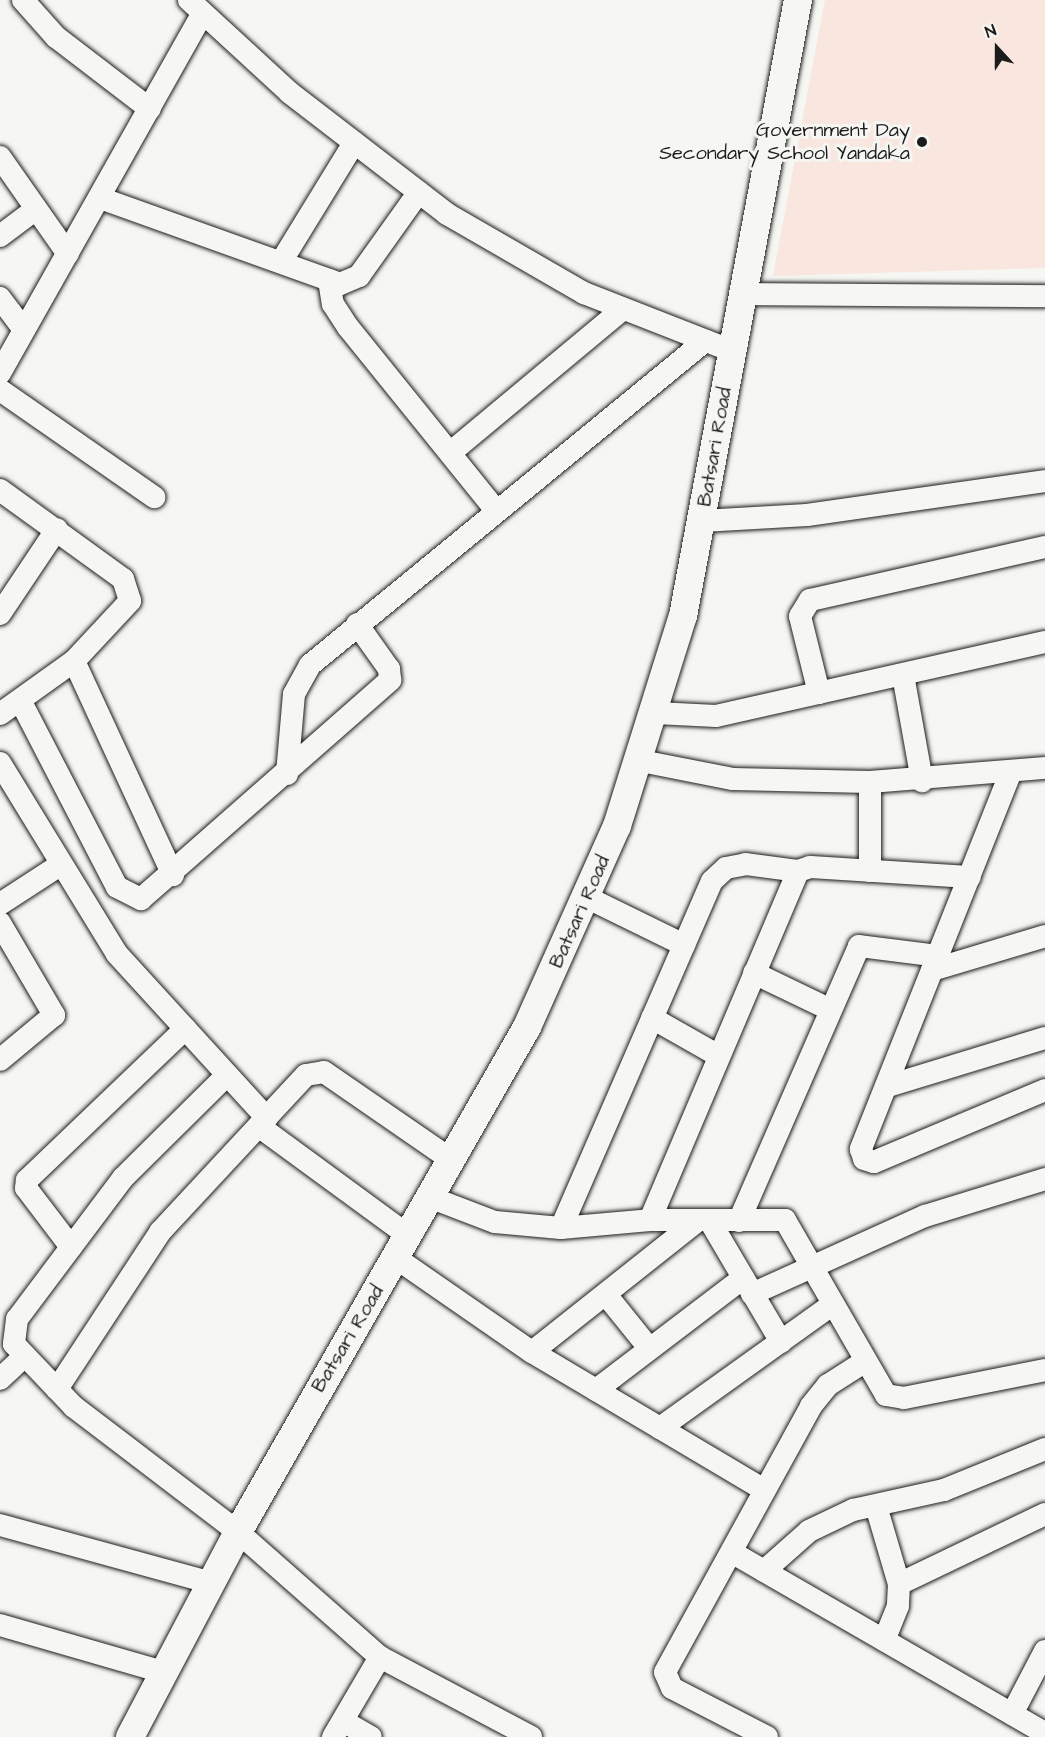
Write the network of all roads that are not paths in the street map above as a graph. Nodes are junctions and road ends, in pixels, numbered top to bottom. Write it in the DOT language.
graph roads {
  1 [pos="23,0"];
  2 [pos="798,0"];
  3 [pos="196,6"];
  4 [pos="150,109"];
  5 [pos="354,142"];
  6 [pos="0,157"];
  7 [pos="419,192"];
  8 [pos="100,198"];
  9 [pos="36,209"];
  10 [pos="0,236"];
  11 [pos="68,254"];
  12 [pos="281,262"];
  13 [pos="329,280"];
  14 [pos="742,294"];
  15 [pos="1045,296"];
  16 [pos="0,298"];
  17 [pos="623,309"];
  18 [pos="23,329"];
  19 [pos="705,341"];
  20 [pos="732,351"];
  21 [pos="0,373"];
  22 [pos="0,390"];
  23 [pos="450,453"];
  24 [pos="1045,482"];
  25 [pos="0,490"];
  26 [pos="154,497"];
  27 [pos="495,509"];
  28 [pos="702,521"];
  29 [pos="57,529"];
  30 [pos="1045,547"];
  31 [pos="0,614"];
  32 [pos="357,624"];
  33 [pos="1045,642"];
  34 [pos="74,661"];
  35 [pos="903,675"];
  36 [pos="819,693"];
  37 [pos="21,702"];
  38 [pos="656,713"];
  39 [pos="0,714"];
  40 [pos="641,761"];
  41 [pos="0,763"];
  42 [pos="1045,768"];
  43 [pos="287,774"];
  44 [pos="1010,774"];
  45 [pos="922,781"];
  46 [pos="870,782"];
  47 [pos="60,865"];
  48 [pos="798,871"];
  49 [pos="870,871"];
  50 [pos="173,875"];
  51 [pos="970,877"];
  52 [pos="588,898"];
  53 [pos="0,904"];
  54 [pos="0,923"];
  55 [pos="1045,936"];
  56 [pos="684,945"];
  57 [pos="935,963"];
  58 [pos="754,973"];
  59 [pos="831,1010"];
  60 [pos="652,1018"];
  61 [pos="185,1029"];
  62 [pos="1045,1038"];
  63 [pos="719,1056"];
  64 [pos="0,1060"];
  65 [pos="227,1075"];
  66 [pos="888,1086"];
  67 [pos="1045,1090"];
  68 [pos="264,1123"];
  69 [pos="453,1161"];
  70 [pos="1045,1179"];
  71 [pos="432,1198"];
  72 [pos="650,1220"];
  73 [pos="739,1221"];
  74 [pos="703,1223"];
  75 [pos="561,1228"];
  76 [pos="71,1247"];
  77 [pos="402,1247"];
  78 [pos="813,1269"];
  79 [pos="748,1286"];
  80 [pos="607,1296"];
  81 [pos="832,1305"];
  82 [pos="781,1342"];
  83 [pos="649,1348"];
  84 [pos="532,1352"];
  85 [pos="864,1362"];
  86 [pos="9,1364"];
  87 [pos="1045,1370"];
  88 [pos="57,1389"];
  89 [pos="596,1390"];
  90 [pos="660,1428"];
  91 [pos="1045,1449"];
  92 [pos="764,1490"];
  93 [pos="876,1506"];
  94 [pos="1045,1514"];
  95 [pos="0,1526"];
  96 [pos="238,1532"];
  97 [pos="733,1553"];
  98 [pos="764,1571"];
  99 [pos="212,1583"];
  100 [pos="899,1584"];
  101 [pos="0,1625"];
  102 [pos="884,1640"];
  103 [pos="1045,1651"];
  104 [pos="380,1657"];
  105 [pos="163,1672"];
  106 [pos="1012,1714"];
  107 [pos="338,1729"];
  108 [pos="1045,1733"];
  109 [pos="130,1737"];
  110 [pos="371,1737"];
  111 [pos="531,1737"];
  112 [pos="767,1737"];
  1 -- 4 [label="street"];
  2 -- 14 [label="main road, Batsari Road"];
  3 -- 4 [label="street"];
  3 -- 5 [label="street"];
  4 -- 8 [label="street"];
  5 -- 7 [label="street"];
  5 -- 12 [label="street"];
  6 -- 9 [label="street"];
  7 -- 13 [label="street"];
  7 -- 17 [label="street"];
  8 -- 11 [label="street"];
  8 -- 12 [label="street"];
  9 -- 10 [label="street"];
  9 -- 11 [label="street"];
  11 -- 18 [label="street"];
  12 -- 13 [label="street"];
  13 -- 23 [label="street"];
  14 -- 15 [label="street"];
  14 -- 20 [label="main road, Batsari Road"];
  16 -- 18 [label="street"];
  17 -- 19 [label="street"];
  17 -- 23 [label="street"];
  18 -- 21 [label="street"];
  19 -- 20 [label="street"];
  19 -- 27 [label="street"];
  20 -- 28 [label="main road, Batsari Road"];
  22 -- 26 [label="street"];
  23 -- 27 [label="street"];
  24 -- 28 [label="street"];
  25 -- 29 [label="street"];
  27 -- 32 [label="street"];
  28 -- 38 [label="main road, Batsari Road"];
  29 -- 31 [label="street"];
  29 -- 34 [label="street"];
  30 -- 36 [label="street"];
  32 -- 43 [label="street"];
  32 -- 43 [label="street"];
  33 -- 35 [label="street"];
  34 -- 37 [label="street"];
  34 -- 50 [label="street"];
  35 -- 36 [label="street"];
  35 -- 45 [label="street"];
  36 -- 38 [label="street"];
  37 -- 39 [label="street"];
  37 -- 50 [label="street"];
  38 -- 40 [label="main road, Batsari Road"];
  40 -- 46 [label="street"];
  40 -- 52 [label="main road, Batsari Road"];
  41 -- 47 [label="street"];
  42 -- 44 [label="street"];
  43 -- 50 [label="street"];
  44 -- 45 [label="street"];
  44 -- 51 [label="street"];
  45 -- 46 [label="street"];
  46 -- 49 [label="street"];
  47 -- 53 [label="street"];
  47 -- 61 [label="street"];
  48 -- 49 [label="street"];
  48 -- 56 [label="street"];
  48 -- 58 [label="street"];
  49 -- 51 [label="street"];
  51 -- 57 [label="street"];
  52 -- 56 [label="street"];
  52 -- 69 [label="main road, Batsari Road"];
  54 -- 64 [label="street"];
  55 -- 57 [label="street"];
  56 -- 60 [label="street"];
  57 -- 59 [label="street"];
  57 -- 66 [label="street"];
  58 -- 59 [label="street"];
  58 -- 63 [label="street"];
  59 -- 73 [label="street"];
  60 -- 63 [label="street"];
  60 -- 75 [label="street"];
  61 -- 65 [label="street"];
  61 -- 76 [label="street"];
  62 -- 66 [label="street"];
  63 -- 72 [label="street"];
  65 -- 68 [label="street"];
  65 -- 76 [label="street"];
  66 -- 67 [label="street"];
  68 -- 69 [label="street"];
  68 -- 77 [label="street"];
  68 -- 88 [label="street"];
  69 -- 71 [label="main road, Batsari Road"];
  70 -- 78 [label="street"];
  71 -- 75 [label="street"];
  71 -- 77 [label="main road, Batsari Road"];
  72 -- 74 [label="street"];
  72 -- 75 [label="street"];
  73 -- 74 [label="street"];
  73 -- 78 [label="street"];
  74 -- 79 [label="street"];
  74 -- 80 [label="street"];
  76 -- 86 [label="street"];
  77 -- 84 [label="street"];
  77 -- 96 [label="main road, Batsari Road"];
  78 -- 79 [label="street"];
  78 -- 81 [label="street"];
  79 -- 82 [label="street"];
  79 -- 83 [label="street"];
  80 -- 83 [label="street"];
  80 -- 84 [label="street"];
  81 -- 82 [label="street"];
  81 -- 85 [label="street"];
  82 -- 90 [label="street"];
  83 -- 89 [label="street"];
  84 -- 89 [label="street"];
  85 -- 87 [label="street"];
  85 -- 92 [label="street"];
  86 -- 88 [label="street"];
  88 -- 96 [label="street"];
  89 -- 90 [label="street"];
  90 -- 92 [label="street"];
  91 -- 93 [label="street"];
  92 -- 97 [label="street"];
  93 -- 98 [label="street"];
  93 -- 100 [label="street"];
  94 -- 100 [label="street"];
  95 -- 99 [label="street"];
  96 -- 99 [label="main road, Batsari Road"];
  96 -- 104 [label="street"];
  97 -- 98 [label="street"];
  97 -- 112 [label="street"];
  98 -- 102 [label="street"];
  99 -- 105 [label="main road, Batsari Road"];
  100 -- 102 [label="street"];
  101 -- 105 [label="street"];
  102 -- 106 [label="street"];
  103 -- 106 [label="street"];
  104 -- 107 [label="street"];
  104 -- 111 [label="street"];
  105 -- 109 [label="main road, Batsari Road"];
  106 -- 108 [label="street"];
  107 -- 110 [label="street"];
}
